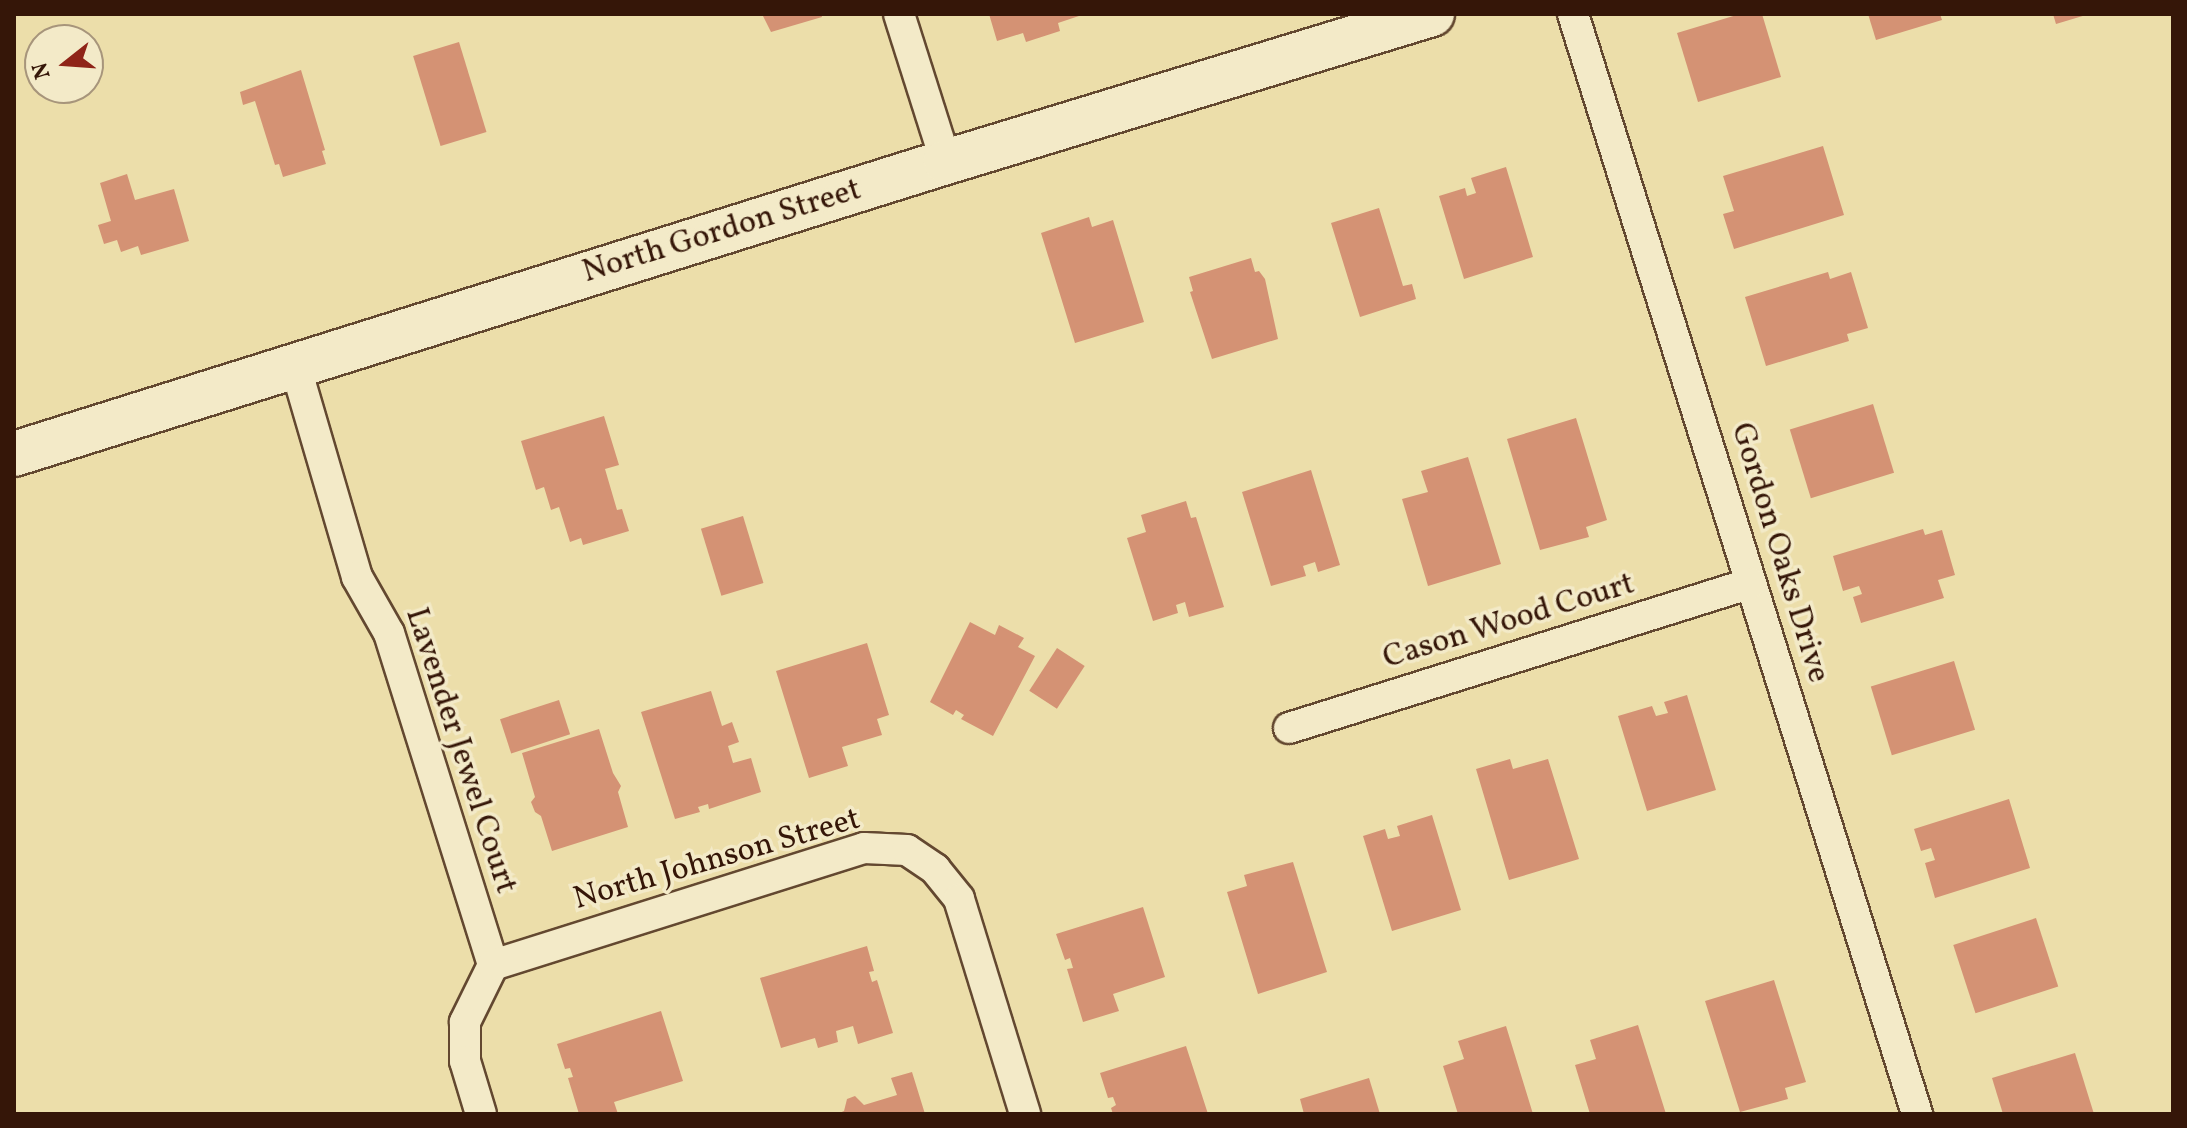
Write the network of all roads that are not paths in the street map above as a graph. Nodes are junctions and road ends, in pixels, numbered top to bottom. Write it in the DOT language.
graph roads {
  1 [pos="899,14"];
  2 [pos="1432,14"];
  3 [pos="1573,14"];
  4 [pos="946,162"];
  5 [pos="295,365"];
  6 [pos="14,454"];
  7 [pos="1751,583"];
  8 [pos="1289,728"];
  9 [pos="493,965"];
  10 [pos="481,1114"];
  11 [pos="1025,1114"];
  12 [pos="1917,1114"];
  1 -- 4 [label="street"];
  2 -- 4 [label="street, North Gordon Street"];
  3 -- 7 [label="street, Gordon Oaks Drive"];
  4 -- 5 [label="street, North Gordon Street"];
  5 -- 6 [label="street, North Gordon Street"];
  5 -- 9 [label="street, Lavender Jewel Court"];
  7 -- 8 [label="street, Cason Wood Court"];
  7 -- 12 [label="street, Gordon Oaks Drive"];
  9 -- 10 [label="street"];
  9 -- 11 [label="street, North Johnson Street"];
}
